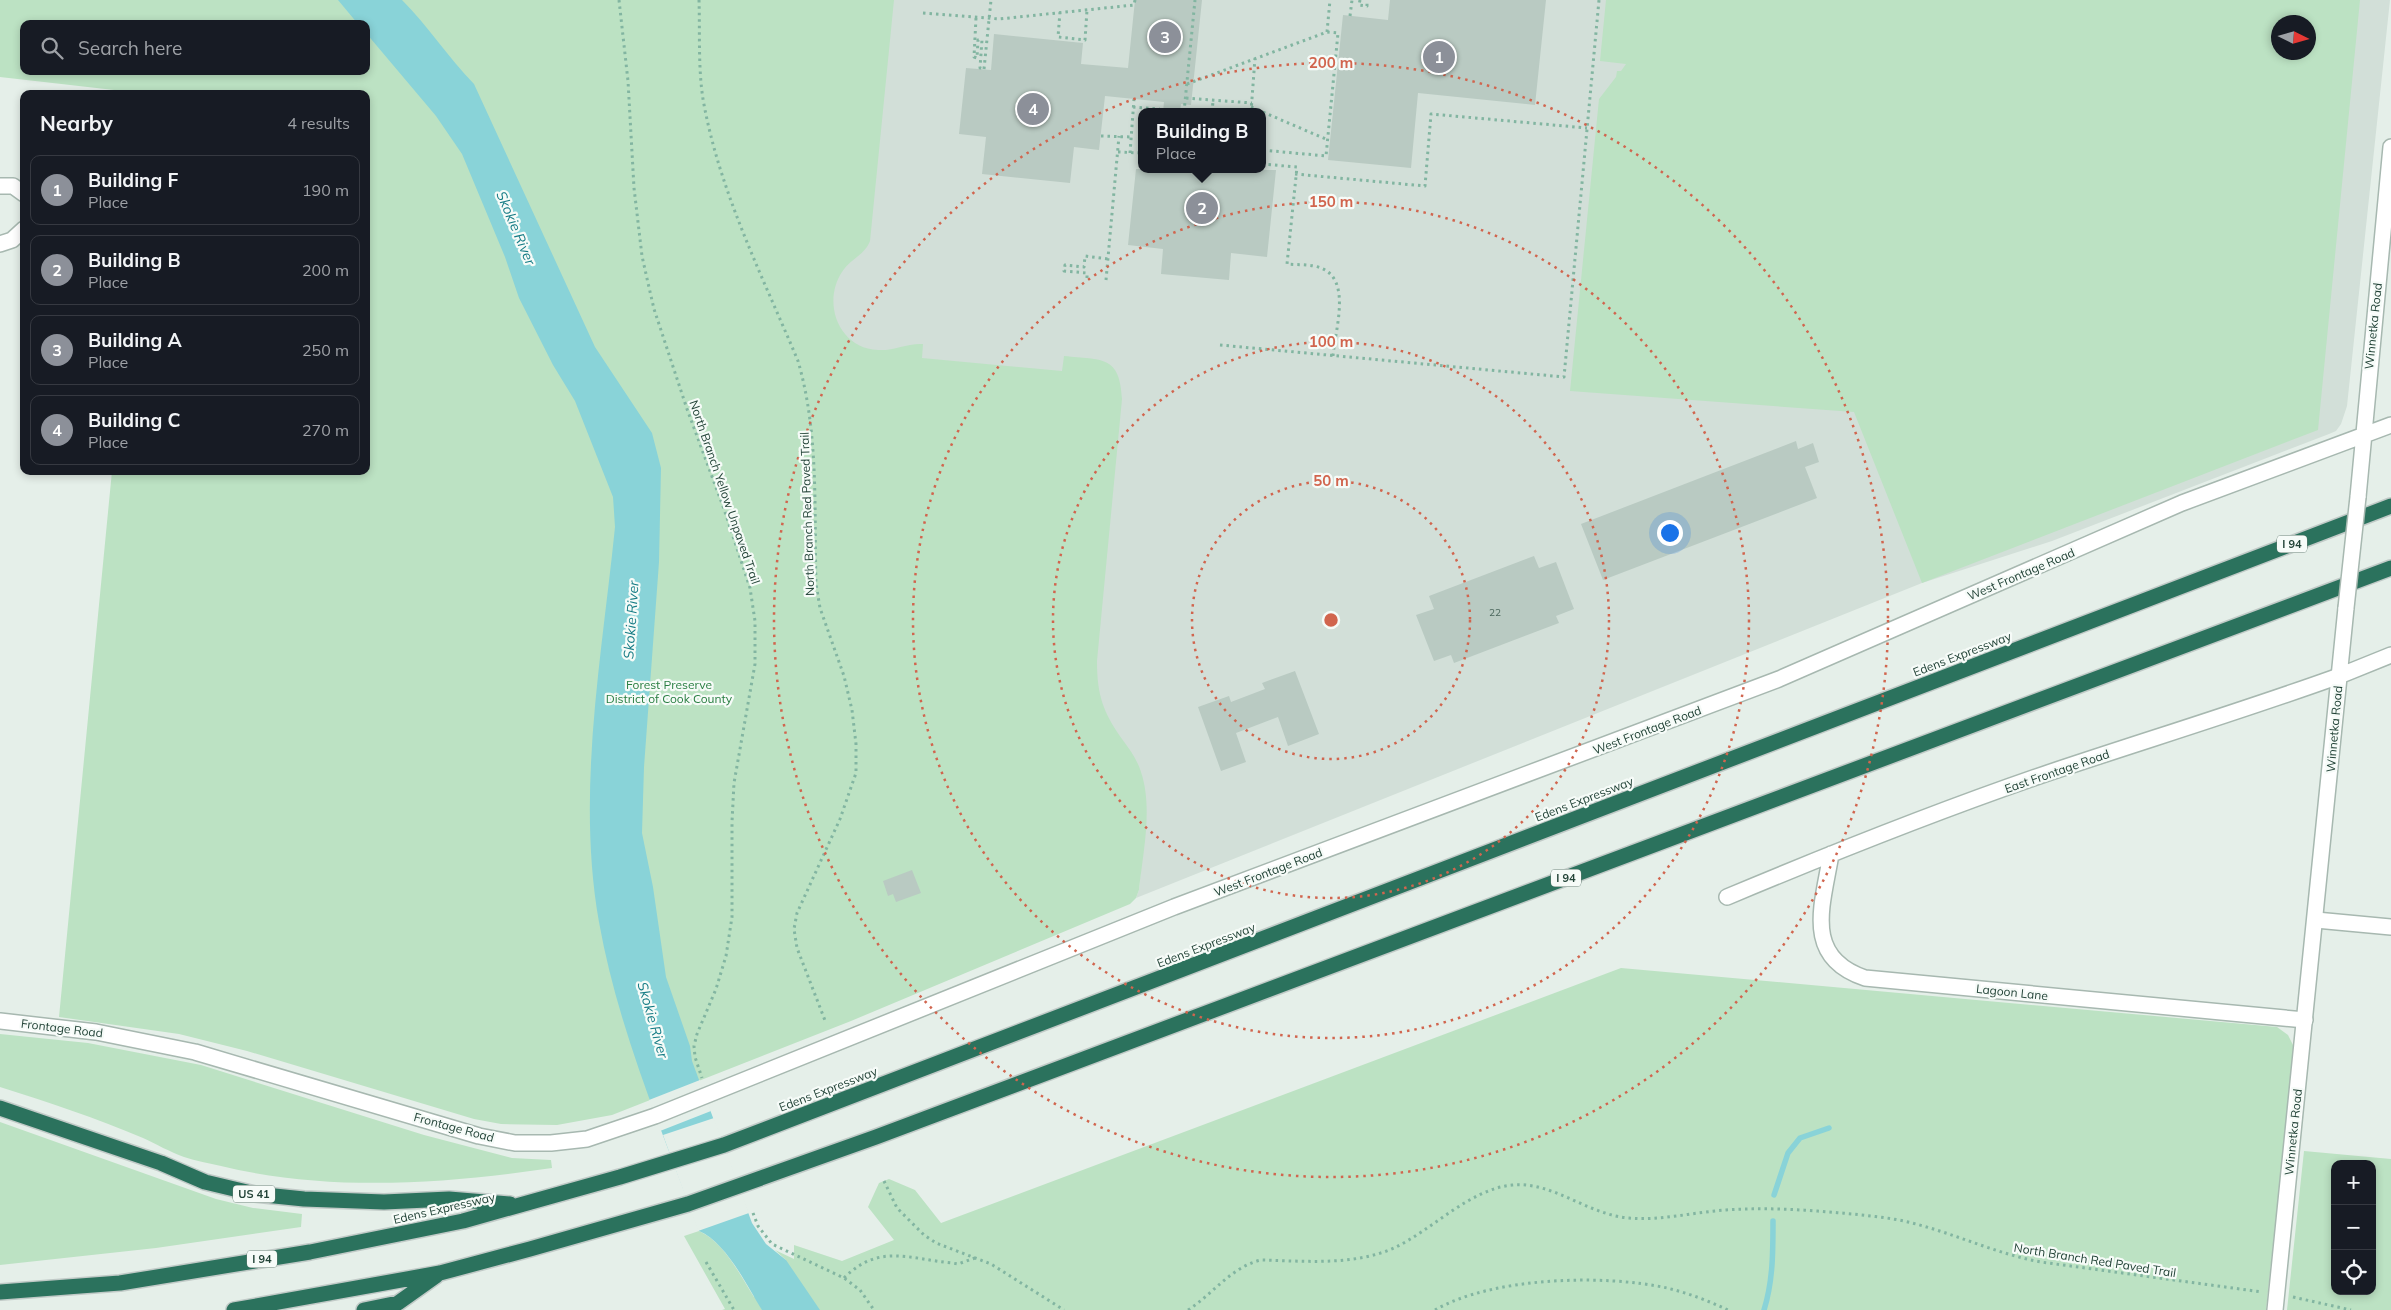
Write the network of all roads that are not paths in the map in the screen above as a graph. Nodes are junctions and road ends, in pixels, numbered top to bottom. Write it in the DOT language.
graph roads {
  1 [pos="2391,147"];
  2 [pos="0,186"];
  3 [pos="20,191"];
  4 [pos="20,233"];
  5 [pos="0,244"];
  6 [pos="2391,425"];
  7 [pos="2363,434"];
  8 [pos="2391,506"];
  9 [pos="2391,568"];
  10 [pos="2391,655"];
  11 [pos="2339,676"];
  12 [pos="1831,854"];
  13 [pos="1727,897"];
  14 [pos="2316,920"];
  15 [pos="2391,927"];
  16 [pos="0,1020"];
  17 [pos="897,1020"];
  18 [pos="2305,1020"];
  19 [pos="0,1108"];
  20 [pos="521,1204"];
  21 [pos="440,1273"];
  22 [pos="0,1292"];
  23 [pos="234,1310"];
  24 [pos="364,1310"];
  25 [pos="2275,1310"];
  1 -- 7 [label="street, Winnetka Road"];
  2 -- 3 [label="street"];
  4 -- 5 [label="street"];
  6 -- 7 [label="street, West Frontage Road"];
  7 -- 11 [label="street, Winnetka Road, bridge"];
  7 -- 17 [label="street, West Frontage Road"];
  8 -- 20 [label="highway, Edens Expressway / I 94"];
  9 -- 21 [label="highway, I 94"];
  10 -- 11 [label="street, East Frontage Road"];
  11 -- 12 [label="street, East Frontage Road"];
  11 -- 14 [label="street, Winnetka Road"];
  12 -- 13 [label="street, East Frontage Road"];
  12 -- 18 [label="street, Lagoon Lane"];
  14 -- 15 [label="street"];
  14 -- 18 [label="street, Winnetka Road"];
  16 -- 17 [label="street, Frontage Road"];
  18 -- 25 [label="street, Winnetka Road"];
  19 -- 20 [label="highway, US 41"];
  20 -- 22 [label="highway, Edens Expressway / I 94"];
  21 -- 23 [label="highway, I 94"];
  21 -- 24 [label="highway"];
}
